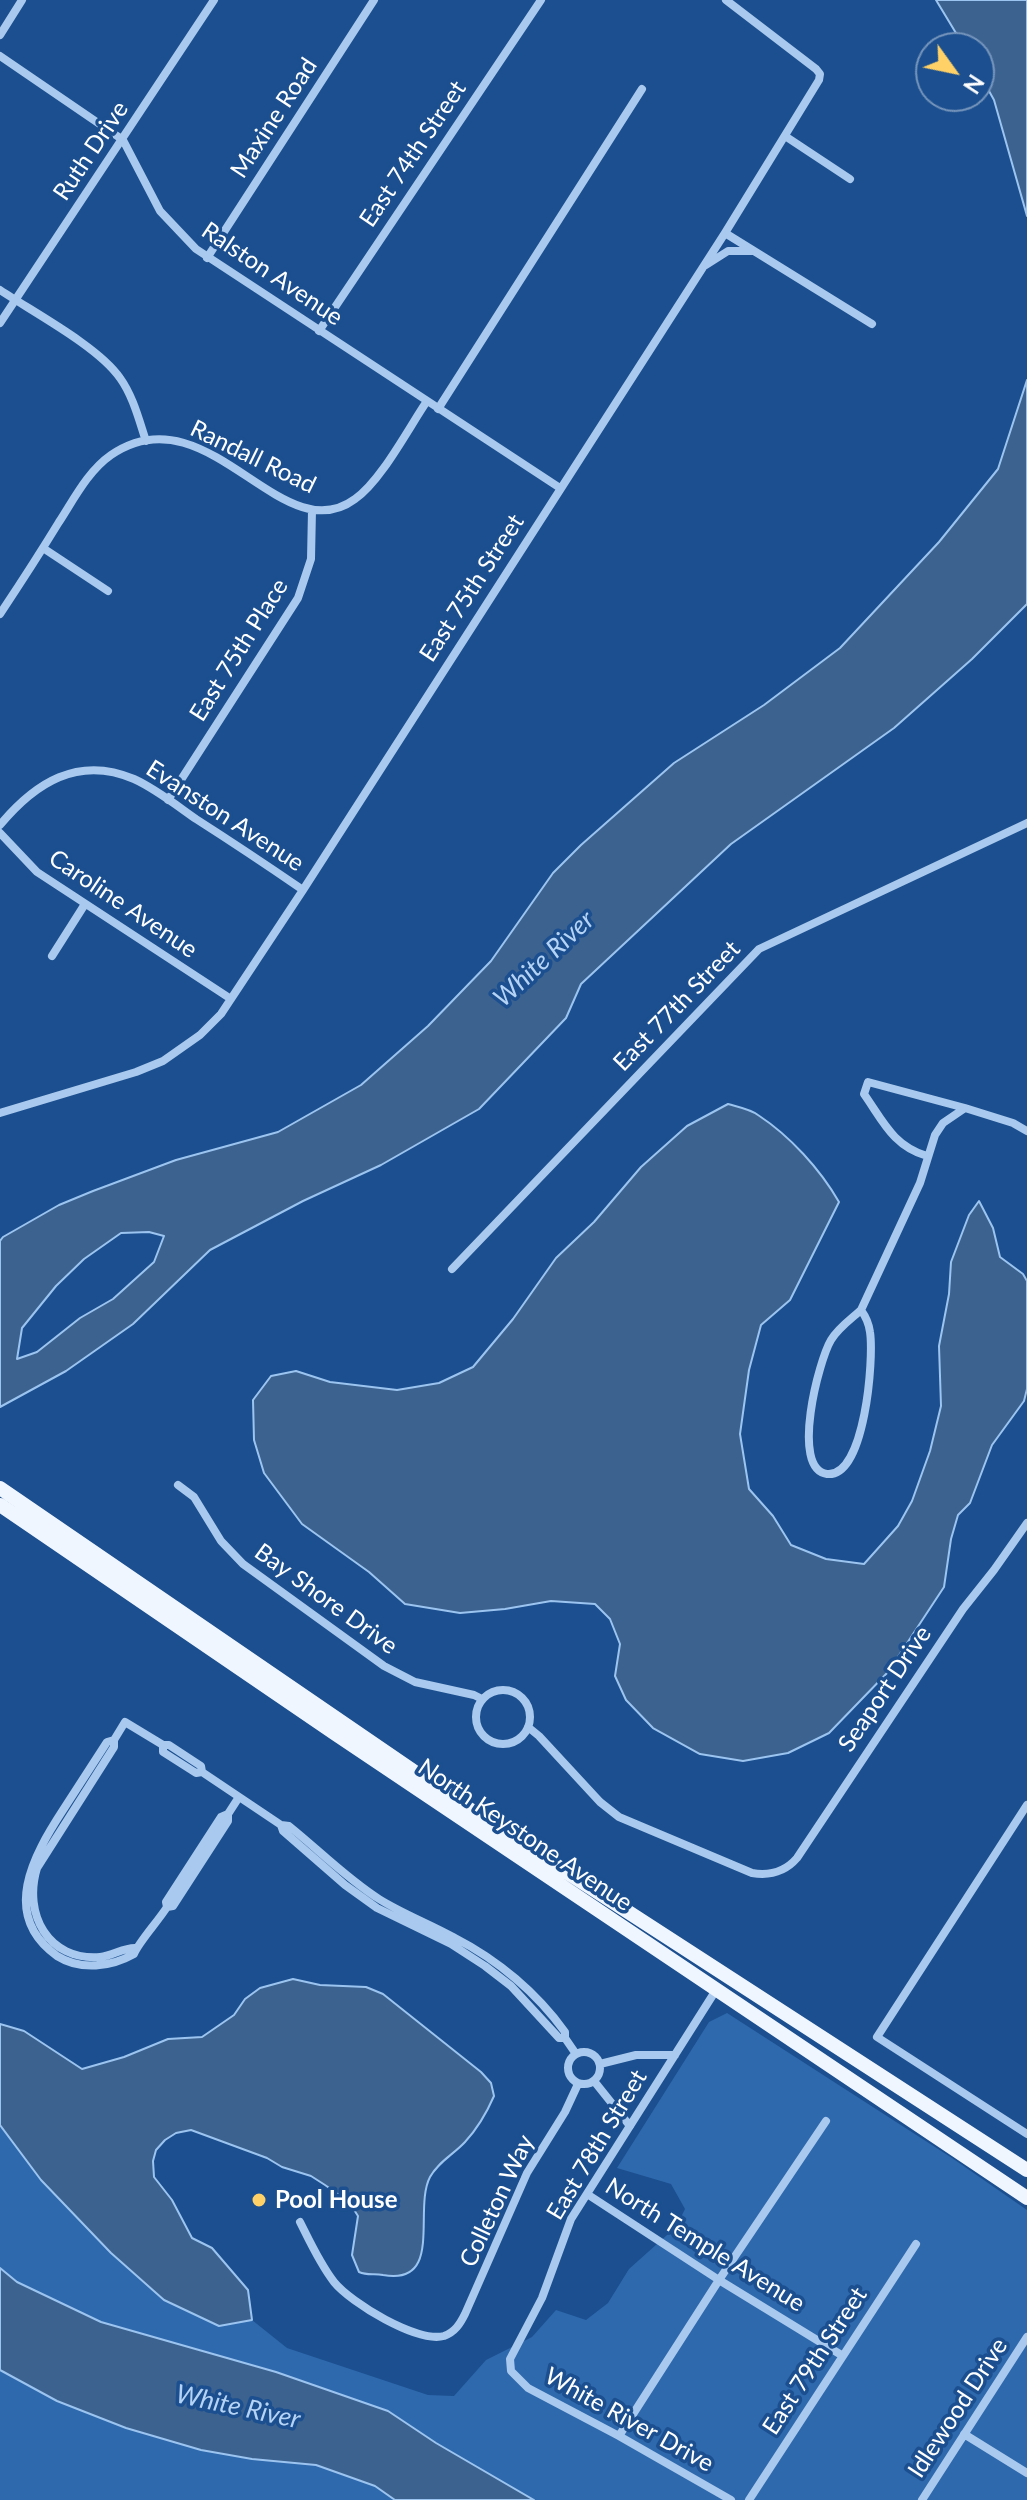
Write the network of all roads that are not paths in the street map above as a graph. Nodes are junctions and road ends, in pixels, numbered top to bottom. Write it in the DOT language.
graph roads {
  1 [pos="22,0"];
  2 [pos="214,0"];
  3 [pos="374,0"];
  4 [pos="541,0"];
  5 [pos="726,0"];
  6 [pos="0,35"];
  7 [pos="0,56"];
  8 [pos="642,89"];
  9 [pos="785,136"];
  10 [pos="123,140"];
  11 [pos="850,179"];
  12 [pos="725,233"];
  13 [pos="754,251"];
  14 [pos="207,258"];
  15 [pos="697,275"];
  16 [pos="0,290"];
  17 [pos="15,300"];
  18 [pos="0,323"];
  19 [pos="872,324"];
  20 [pos="319,331"];
  21 [pos="427,401"];
  22 [pos="438,409"];
  23 [pos="146,441"];
  24 [pos="560,488"];
  25 [pos="312,510"];
  26 [pos="43,548"];
  27 [pos="108,591"];
  28 [pos="0,614"];
  29 [pos="168,800"];
  30 [pos="1027,823"];
  31 [pos="0,825"];
  32 [pos="0,833"];
  33 [pos="303,890"];
  34 [pos="85,904"];
  35 [pos="52,956"];
  36 [pos="231,999"];
  37 [pos="965,1108"];
  38 [pos="0,1113"];
  39 [pos="1027,1131"];
  40 [pos="927,1156"];
  41 [pos="452,1269"];
  42 [pos="861,1310"];
  43 [pos="178,1485"];
  44 [pos="0,1488"];
  45 [pos="0,1505"];
  46 [pos="1027,1523"];
  47 [pos="70,1544"];
  48 [pos="482,1699"];
  49 [pos="528,1727"];
  50 [pos="239,1797"];
  51 [pos="1027,1805"];
  52 [pos="775,1873"];
  53 [pos="716,1990"];
  54 [pos="576,2054"];
  55 [pos="675,2055"];
  56 [pos="600,2064"];
  57 [pos="594,2081"];
  58 [pos="578,2084"];
  59 [pos="826,2121"];
  60 [pos="630,2126"];
  61 [pos="1027,2134"];
  62 [pos="1027,2170"];
  63 [pos="587,2194"];
  64 [pos="1027,2198"];
  65 [pos="300,2222"];
  66 [pos="916,2244"];
  67 [pos="719,2280"];
  68 [pos="1027,2337"];
  69 [pos="843,2356"];
  70 [pos="511,2371"];
  71 [pos="964,2434"];
  72 [pos="619,2436"];
  73 [pos="1027,2473"];
  74 [pos="731,2500"];
  75 [pos="749,2500"];
  76 [pos="922,2500"];
  1 -- 6 [label="street"];
  2 -- 10 [label="street, Ruth Drive"];
  3 -- 14 [label="street, Maxine Road"];
  4 -- 20 [label="street, East 74th Street"];
  5 -- 9 [label="street, East 75th Street"];
  7 -- 10 [label="street, Ralston Avenue"];
  8 -- 22 [label="street"];
  9 -- 11 [label="street"];
  9 -- 12 [label="street, East 75th Street"];
  10 -- 14 [label="street, Ralston Avenue"];
  10 -- 17 [label="street, Ruth Drive"];
  12 -- 13 [label="street"];
  12 -- 15 [label="street, East 75th Street"];
  13 -- 15 [label="street"];
  13 -- 19 [label="street"];
  14 -- 20 [label="street, Ralston Avenue"];
  15 -- 24 [label="street, East 75th Street"];
  16 -- 17 [label="street"];
  17 -- 18 [label="street, Ruth Drive"];
  17 -- 23 [label="street"];
  20 -- 21 [label="street, Ralston Avenue"];
  21 -- 22 [label="street, Ralston Avenue"];
  21 -- 25 [label="street, Randall Road"];
  22 -- 24 [label="street, Ralston Avenue"];
  23 -- 25 [label="street, Randall Road"];
  23 -- 26 [label="street, Randall Road"];
  24 -- 33 [label="street, East 75th Street"];
  25 -- 29 [label="street, East 75th Place"];
  26 -- 27 [label="street"];
  26 -- 28 [label="street, Randall Road"];
  29 -- 31 [label="street, Evanston Avenue"];
  29 -- 33 [label="street, Evanston Avenue"];
  30 -- 41 [label="street, East 77th Street"];
  32 -- 34 [label="street, Caroline Avenue"];
  33 -- 36 [label="street, East 75th Street"];
  34 -- 35 [label="street"];
  34 -- 36 [label="street, Caroline Avenue"];
  36 -- 38 [label="street, East 75th Street"];
  37 -- 39 [label="street"];
  37 -- 40 [label="street"];
  37 -- 40 [label="street"];
  40 -- 42 [label="street"];
  42 -- 42 [label="street"];
  43 -- 48 [label="street, Bay Shore Drive"];
  44 -- 47 [label="main road, North Keystone Avenue"];
  45 -- 47 [label="main road, North Keystone Avenue"];
  46 -- 52 [label="street, Seaport Drive"];
  47 -- 53 [label="main road, North Keystone Avenue"];
  47 -- 62 [label="main road, North Keystone Avenue"];
  48 -- 49 [label="street, Bay Shore Drive"];
  48 -- 49 [label="street"];
  49 -- 52 [label="street, Bay Shore Drive"];
  50 -- 50 [label="street"];
  50 -- 54 [label="street"];
  51 -- 61 [label="street"];
  53 -- 55 [label="street, East 78th Street"];
  53 -- 64 [label="main road, North Keystone Avenue"];
  54 -- 56 [label="street"];
  54 -- 58 [label="street"];
  55 -- 56 [label="street"];
  55 -- 60 [label="street, East 78th Street"];
  56 -- 57 [label="street"];
  57 -- 58 [label="street"];
  57 -- 60 [label="street"];
  58 -- 65 [label="street, Colleton Way"];
  59 -- 67 [label="street"];
  60 -- 63 [label="street, East 78th Street"];
  63 -- 67 [label="street, North Temple Avenue"];
  63 -- 70 [label="street, East 78th Street"];
  66 -- 69 [label="street, East 79th Street"];
  67 -- 69 [label="street, North Temple Avenue"];
  67 -- 72 [label="street"];
  68 -- 71 [label="street, Idlewood Drive"];
  69 -- 75 [label="street, East 79th Street"];
  70 -- 72 [label="street, White River Drive"];
  71 -- 73 [label="street"];
  71 -- 76 [label="street, Idlewood Drive"];
  72 -- 74 [label="street, White River Drive"];
}
